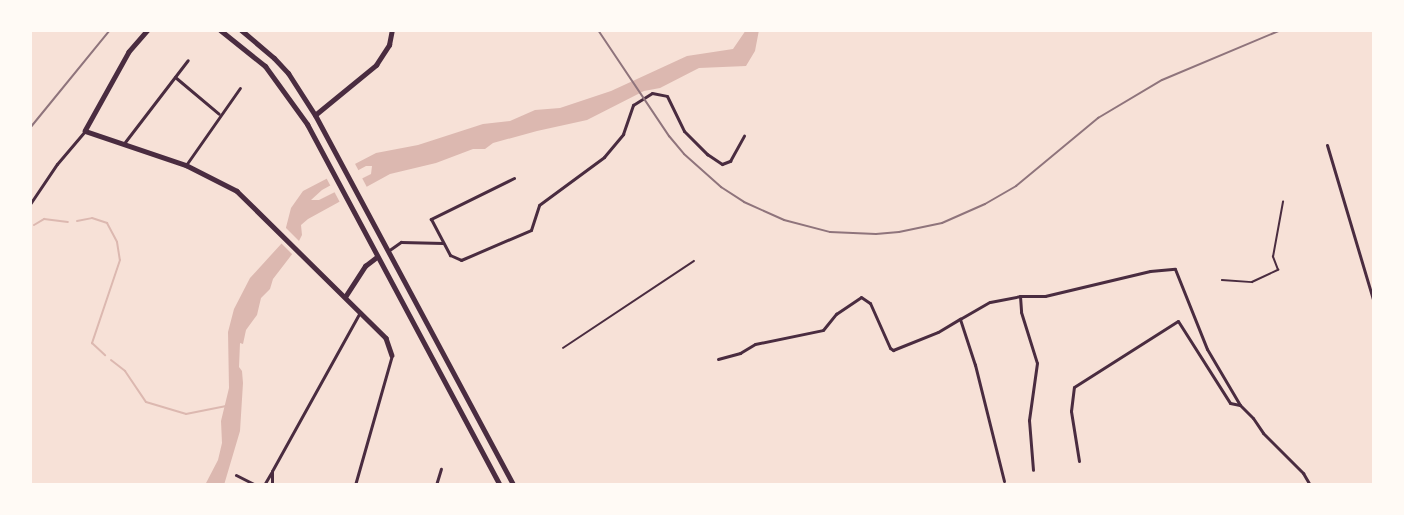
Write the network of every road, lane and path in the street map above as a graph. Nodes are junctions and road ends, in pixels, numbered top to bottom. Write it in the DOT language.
graph roads {
  1 [pos="148,30"];
  2 [pos="220,30"];
  3 [pos="241,30"];
  4 [pos="392,30"];
  5 [pos="188,60"];
  6 [pos="175,77"];
  7 [pos="240,88"];
  8 [pos="219,114"];
  9 [pos="315,115"];
  10 [pos="86,131"];
  11 [pos="744,136"];
  12 [pos="125,142"];
  13 [pos="1327,145"];
  14 [pos="186,165"];
  15 [pos="514,178"];
  16 [pos="1283,202"];
  17 [pos="30,204"];
  18 [pos="443,243"];
  19 [pos="387,251"];
  20 [pos="377,257"];
  21 [pos="694,261"];
  22 [pos="1222,280"];
  23 [pos="1020,296"];
  24 [pos="345,297"];
  25 [pos="1374,303"];
  26 [pos="360,312"];
  27 [pos="960,319"];
  28 [pos="563,348"];
  29 [pos="392,354"];
  30 [pos="718,360"];
  31 [pos="1240,405"];
  32 [pos="1079,461"];
  33 [pos="441,469"];
  34 [pos="272,471"];
  35 [pos="1034,471"];
  36 [pos="236,475"];
  37 [pos="1004,481"];
  38 [pos="256,485"];
  39 [pos="264,485"];
  40 [pos="272,485"];
  41 [pos="355,485"];
  42 [pos="436,485"];
  43 [pos="500,485"];
  44 [pos="513,485"];
  45 [pos="1310,485"];
  1 -- 10 [label="street"];
  2 -- 20 [label="main road"];
  3 -- 9 [label="main road"];
  4 -- 9 [label="street"];
  5 -- 6 [label="street"];
  6 -- 8 [label="street"];
  6 -- 12 [label="street"];
  7 -- 8 [label="street"];
  8 -- 14 [label="street"];
  9 -- 19 [label="main road"];
  10 -- 12 [label="street"];
  10 -- 17 [label="street"];
  11 -- 18 [label="street"];
  12 -- 14 [label="street"];
  13 -- 25 [label="street"];
  14 -- 24 [label="street"];
  15 -- 18 [label="street"];
  16 -- 22 [label="lane"];
  18 -- 19 [label="street"];
  19 -- 44 [label="main road"];
  20 -- 24 [label="street"];
  20 -- 43 [label="main road"];
  21 -- 28 [label="lane"];
  23 -- 27 [label="street"];
  23 -- 31 [label="street"];
  23 -- 35 [label="street"];
  24 -- 26 [label="street"];
  26 -- 29 [label="street"];
  26 -- 34 [label="street"];
  27 -- 30 [label="street"];
  27 -- 37 [label="street"];
  29 -- 41 [label="street"];
  31 -- 32 [label="street"];
  31 -- 45 [label="street"];
  33 -- 42 [label="street"];
  34 -- 39 [label="street"];
  34 -- 40 [label="street"];
  36 -- 38 [label="street"];
}
